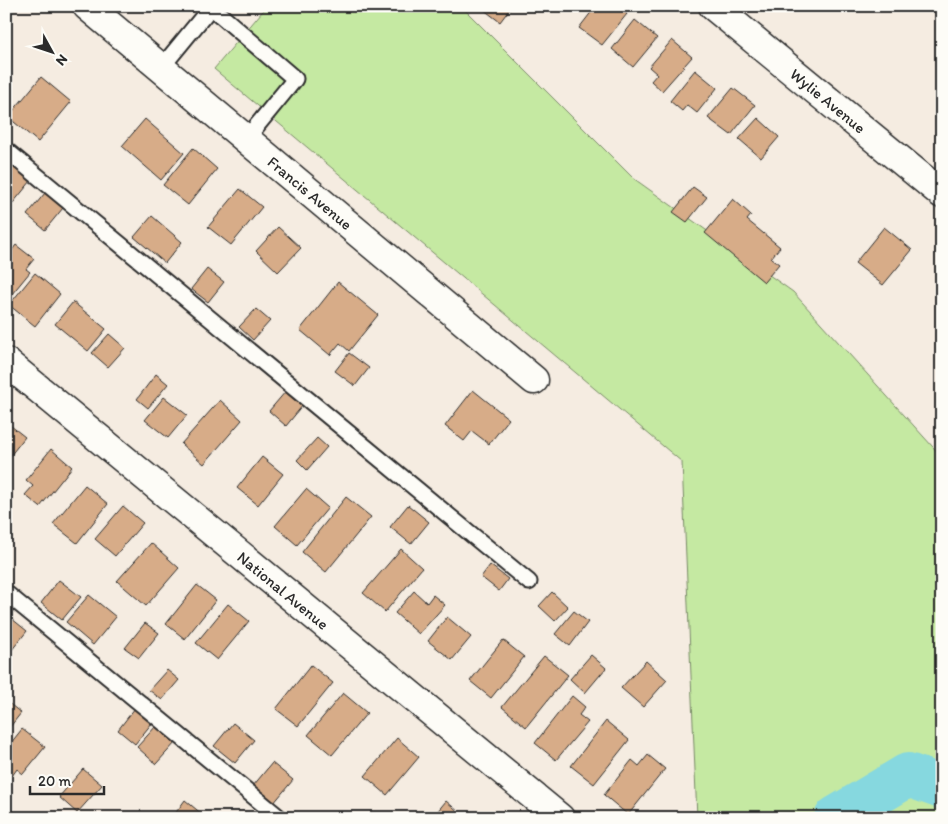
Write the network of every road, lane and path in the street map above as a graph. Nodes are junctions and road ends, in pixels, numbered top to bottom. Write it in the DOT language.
graph roads {
  1 [pos="87,6"];
  2 [pos="713,6"];
  3 [pos="160,68"];
  4 [pos="246,139"];
  5 [pos="6,150"];
  6 [pos="942,194"];
  7 [pos="6,362"];
  8 [pos="534,380"];
  9 [pos="529,582"];
  10 [pos="6,593"];
  11 [pos="280,818"];
  12 [pos="560,818"];
  1 -- 3 [label="street, Francis Avenue"];
  2 -- 6 [label="street, Wylie Avenue"];
  3 -- 4 [label="street, Francis Avenue"];
  3 -- 4 [label="lane"];
  4 -- 8 [label="street, Francis Avenue"];
  5 -- 9 [label="lane"];
  7 -- 12 [label="street, National Avenue"];
  10 -- 11 [label="lane"];
}
